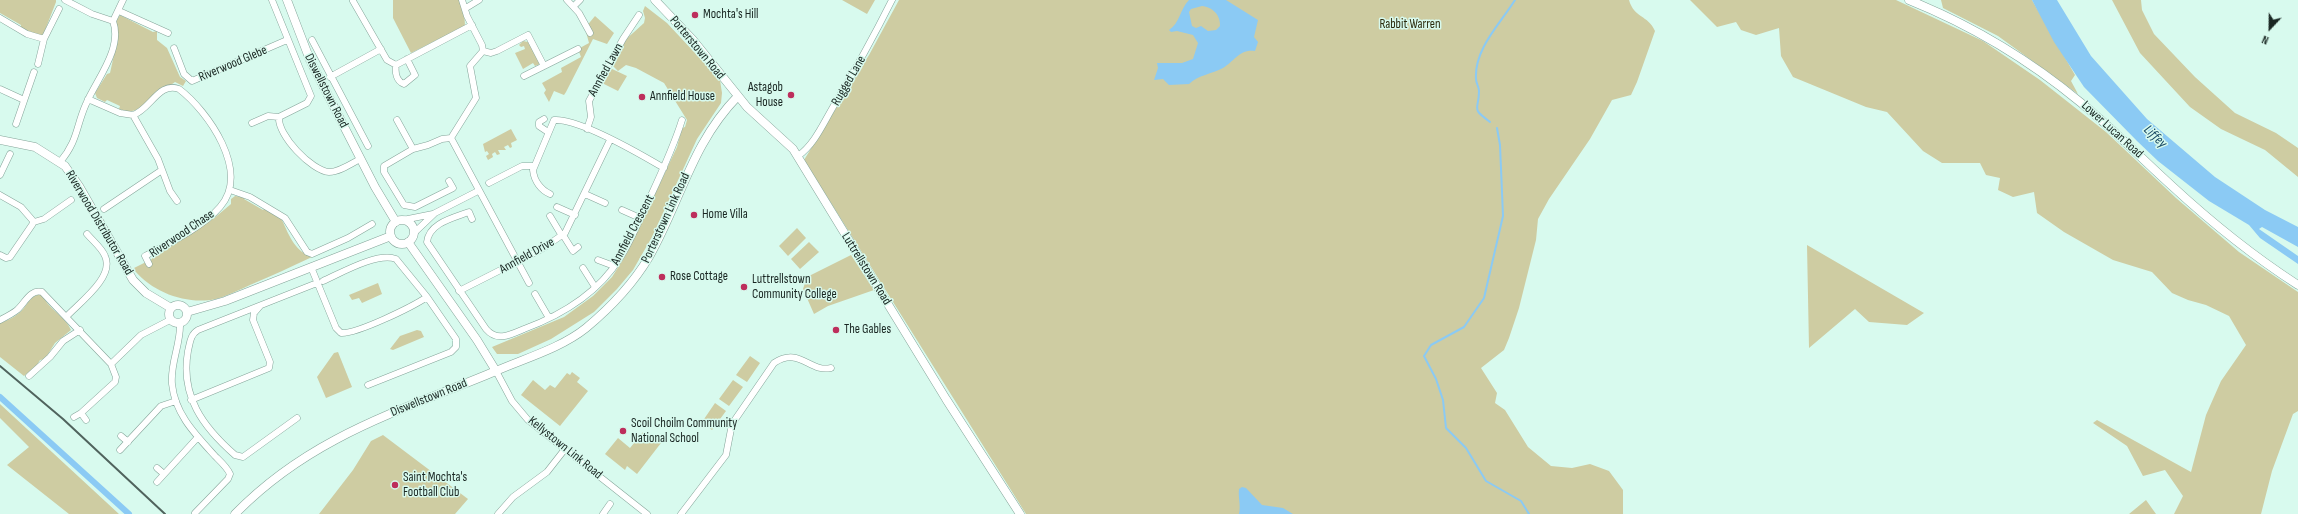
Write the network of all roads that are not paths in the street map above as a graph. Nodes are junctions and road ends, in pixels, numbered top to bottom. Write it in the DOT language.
graph roads {
  1 [pos="65,0"];
  2 [pos="123,0"];
  3 [pos="272,0"];
  4 [pos="287,0"];
  5 [pos="462,0"];
  6 [pos="479,0"];
  7 [pos="567,0"];
  8 [pos="580,0"];
  9 [pos="655,0"];
  10 [pos="892,0"];
  11 [pos="1909,0"];
  12 [pos="352,1"];
  13 [pos="574,6"];
  14 [pos="466,8"];
  15 [pos="58,9"];
  16 [pos="118,10"];
  17 [pos="639,15"];
  18 [pos="0,18"];
  19 [pos="113,21"];
  20 [pos="472,25"];
  21 [pos="168,33"];
  22 [pos="590,33"];
  23 [pos="44,39"];
  24 [pos="287,40"];
  25 [pos="312,40"];
  26 [pos="174,48"];
  27 [pos="381,49"];
  28 [pos="578,49"];
  29 [pos="483,51"];
  30 [pos="407,59"];
  31 [pos="38,64"];
  32 [pos="396,65"];
  33 [pos="544,66"];
  34 [pos="34,72"];
  35 [pos="524,76"];
  36 [pos="330,77"];
  37 [pos="0,89"];
  38 [pos="738,96"];
  39 [pos="88,99"];
  40 [pos="24,100"];
  41 [pos="133,115"];
  42 [pos="279,117"];
  43 [pos="544,119"];
  44 [pos="397,120"];
  45 [pos="682,120"];
  46 [pos="252,123"];
  47 [pos="16,124"];
  48 [pos="587,128"];
  49 [pos="548,132"];
  50 [pos="451,138"];
  51 [pos="0,140"];
  52 [pos="610,140"];
  53 [pos="368,146"];
  54 [pos="413,148"];
  55 [pos="10,154"];
  56 [pos="798,156"];
  57 [pos="360,159"];
  58 [pos="60,162"];
  59 [pos="534,166"];
  60 [pos="664,168"];
  61 [pos="162,170"];
  62 [pos="0,175"];
  63 [pos="449,181"];
  64 [pos="489,184"];
  65 [pos="230,190"];
  66 [pos="478,191"];
  67 [pos="550,194"];
  68 [pos="585,194"];
  69 [pos="0,195"];
  70 [pos="71,200"];
  71 [pos="177,201"];
  72 [pos="605,203"];
  73 [pos="557,207"];
  74 [pos="104,209"];
  75 [pos="622,210"];
  76 [pos="435,214"];
  77 [pos="575,215"];
  78 [pos="550,216"];
  79 [pos="640,218"];
  80 [pos="472,219"];
  81 [pos="400,221"];
  82 [pos="34,222"];
  83 [pos="372,224"];
  84 [pos="414,233"];
  85 [pos="87,234"];
  86 [pos="563,235"];
  87 [pos="391,236"];
  88 [pos="408,242"];
  89 [pos="578,247"];
  90 [pos="0,255"];
  91 [pos="598,260"];
  92 [pos="517,262"];
  93 [pos="149,264"];
  94 [pos="614,266"];
  95 [pos="311,267"];
  96 [pos="583,268"];
  97 [pos="320,282"];
  98 [pos="529,283"];
  99 [pos="2298,285"];
  100 [pos="595,287"];
  101 [pos="459,291"];
  102 [pos="535,294"];
  103 [pos="427,297"];
  104 [pos="260,306"];
  105 [pos="171,308"];
  106 [pos="187,312"];
  107 [pos="66,316"];
  108 [pos="549,318"];
  109 [pos="0,320"];
  110 [pos="170,320"];
  111 [pos="180,323"];
  112 [pos="80,330"];
  113 [pos="111,364"];
  114 [pos="832,368"];
  115 [pos="496,371"];
  116 [pos="29,376"];
  117 [pos="368,385"];
  118 [pos="191,400"];
  119 [pos="176,401"];
  120 [pos="81,413"];
  121 [pos="74,417"];
  122 [pos="297,418"];
  123 [pos="86,420"];
  124 [pos="121,436"];
  125 [pos="198,437"];
  126 [pos="128,442"];
  127 [pos="565,449"];
  128 [pos="120,450"];
  129 [pos="157,468"];
  130 [pos="164,474"];
  131 [pos="157,482"];
  132 [pos="610,504"];
  133 [pos="195,513"];
  134 [pos="235,514"];
  135 [pos="498,514"];
  136 [pos="603,514"];
  137 [pos="647,514"];
  138 [pos="681,514"];
  139 [pos="1020,514"];
  1 -- 19 [label="street"];
  2 -- 16 [label="street"];
  3 -- 24 [label="street"];
  4 -- 57 [label="street, Diswellstown Road"];
  5 -- 14 [label="street"];
  6 -- 14 [label="street"];
  7 -- 13 [label="street"];
  8 -- 13 [label="street"];
  9 -- 38 [label="street, Porterstown Road"];
  10 -- 56 [label="street, Rugged Lane"];
  11 -- 99 [label="street, Lower Lucan Road"];
  12 -- 27 [label="street"];
  13 -- 22 [label="street"];
  14 -- 20 [label="street"];
  15 -- 23 [label="street"];
  16 -- 19 [label="street"];
  16 -- 21 [label="street"];
  17 -- 48 [label="street, Annfied Lawn"];
  18 -- 23 [label="street"];
  19 -- 39 [label="street"];
  20 -- 29 [label="street"];
  20 -- 30 [label="street"];
  23 -- 31 [label="street"];
  24 -- 26 [label="street, Riverwood Glebe"];
  24 -- 42 [label="street"];
  25 -- 36 [label="street"];
  27 -- 32 [label="street"];
  27 -- 36 [label="street"];
  28 -- 33 [label="street"];
  29 -- 33 [label="street"];
  29 -- 50 [label="street"];
  30 -- 32 [label="street"];
  30 -- 32 [label="street"];
  33 -- 35 [label="street"];
  34 -- 40 [label="street"];
  36 -- 53 [label="street"];
  37 -- 40 [label="street"];
  38 -- 56 [label="street, Luttrellstown Road"];
  38 -- 115 [label="street, Porterstown Link Road"];
  39 -- 41 [label="street"];
  39 -- 58 [label="street"];
  40 -- 47 [label="street"];
  41 -- 61 [label="street"];
  41 -- 65 [label="street"];
  42 -- 46 [label="street"];
  42 -- 57 [label="street"];
  43 -- 49 [label="street"];
  44 -- 54 [label="street"];
  45 -- 60 [label="street, Annfield Crescent"];
  48 -- 49 [label="street"];
  48 -- 52 [label="street"];
  49 -- 59 [label="street"];
  50 -- 54 [label="street"];
  50 -- 66 [label="street"];
  51 -- 58 [label="street, Riverwood Distributor Road"];
  52 -- 60 [label="street"];
  52 -- 68 [label="street, Annfield Drive"];
  54 -- 63 [label="street"];
  55 -- 62 [label="street"];
  56 -- 139 [label="street, Luttrellstown Road"];
  57 -- 81 [label="street, Diswellstown Road"];
  58 -- 105 [label="street, Riverwood Distributor Road"];
  59 -- 64 [label="street"];
  59 -- 67 [label="street"];
  60 -- 79 [label="street, Annfield Crescent"];
  61 -- 71 [label="street"];
  61 -- 74 [label="street"];
  65 -- 83 [label="street"];
  65 -- 93 [label="street, Riverwood Chase"];
  66 -- 76 [label="street"];
  66 -- 92 [label="street"];
  68 -- 72 [label="street"];
  68 -- 77 [label="street, Annfield Drive"];
  69 -- 82 [label="street"];
  70 -- 82 [label="street"];
  73 -- 77 [label="street"];
  75 -- 79 [label="street"];
  76 -- 81 [label="street"];
  76 -- 84 [label="street"];
  77 -- 86 [label="street, Annfield Drive"];
  78 -- 86 [label="street"];
  79 -- 94 [label="street, Annfield Crescent"];
  80 -- 101 [label="street"];
  81 -- 84 [label="street"];
  81 -- 87 [label="street"];
  82 -- 90 [label="street"];
  84 -- 88 [label="street"];
  85 -- 107 [label="street"];
  86 -- 89 [label="street"];
  86 -- 92 [label="street, Annfield Drive"];
  87 -- 88 [label="street"];
  87 -- 95 [label="street"];
  88 -- 115 [label="street"];
  91 -- 94 [label="street"];
  92 -- 98 [label="street"];
  92 -- 101 [label="street, Annfield Drive"];
  94 -- 100 [label="street, Annfield Crescent"];
  95 -- 97 [label="street"];
  95 -- 106 [label="street"];
  96 -- 100 [label="street"];
  97 -- 103 [label="street"];
  97 -- 103 [label="street"];
  97 -- 104 [label="street"];
  100 -- 108 [label="street, Annfield Crescent"];
  101 -- 108 [label="street, Annfield Crescent"];
  102 -- 108 [label="street"];
  103 -- 117 [label="street"];
  104 -- 118 [label="street"];
  104 -- 118 [label="street"];
  105 -- 106 [label="street"];
  105 -- 110 [label="street"];
  106 -- 111 [label="street"];
  107 -- 109 [label="street"];
  107 -- 112 [label="street"];
  110 -- 111 [label="street"];
  110 -- 113 [label="street"];
  111 -- 119 [label="street"];
  112 -- 113 [label="street"];
  112 -- 116 [label="street"];
  113 -- 120 [label="street"];
  114 -- 138 [label="street"];
  115 -- 127 [label="street, Kellystown Link Road"];
  115 -- 134 [label="street, Diswellstown Road"];
  118 -- 122 [label="street"];
  119 -- 125 [label="street"];
  119 -- 126 [label="street"];
  120 -- 121 [label="street"];
  120 -- 123 [label="street"];
  124 -- 126 [label="street"];
  125 -- 130 [label="street"];
  125 -- 133 [label="street"];
  126 -- 128 [label="street"];
  127 -- 135 [label="street"];
  127 -- 137 [label="street, Kellystown Link Road"];
  129 -- 130 [label="street"];
  130 -- 131 [label="street"];
  132 -- 136 [label="street"];
}
